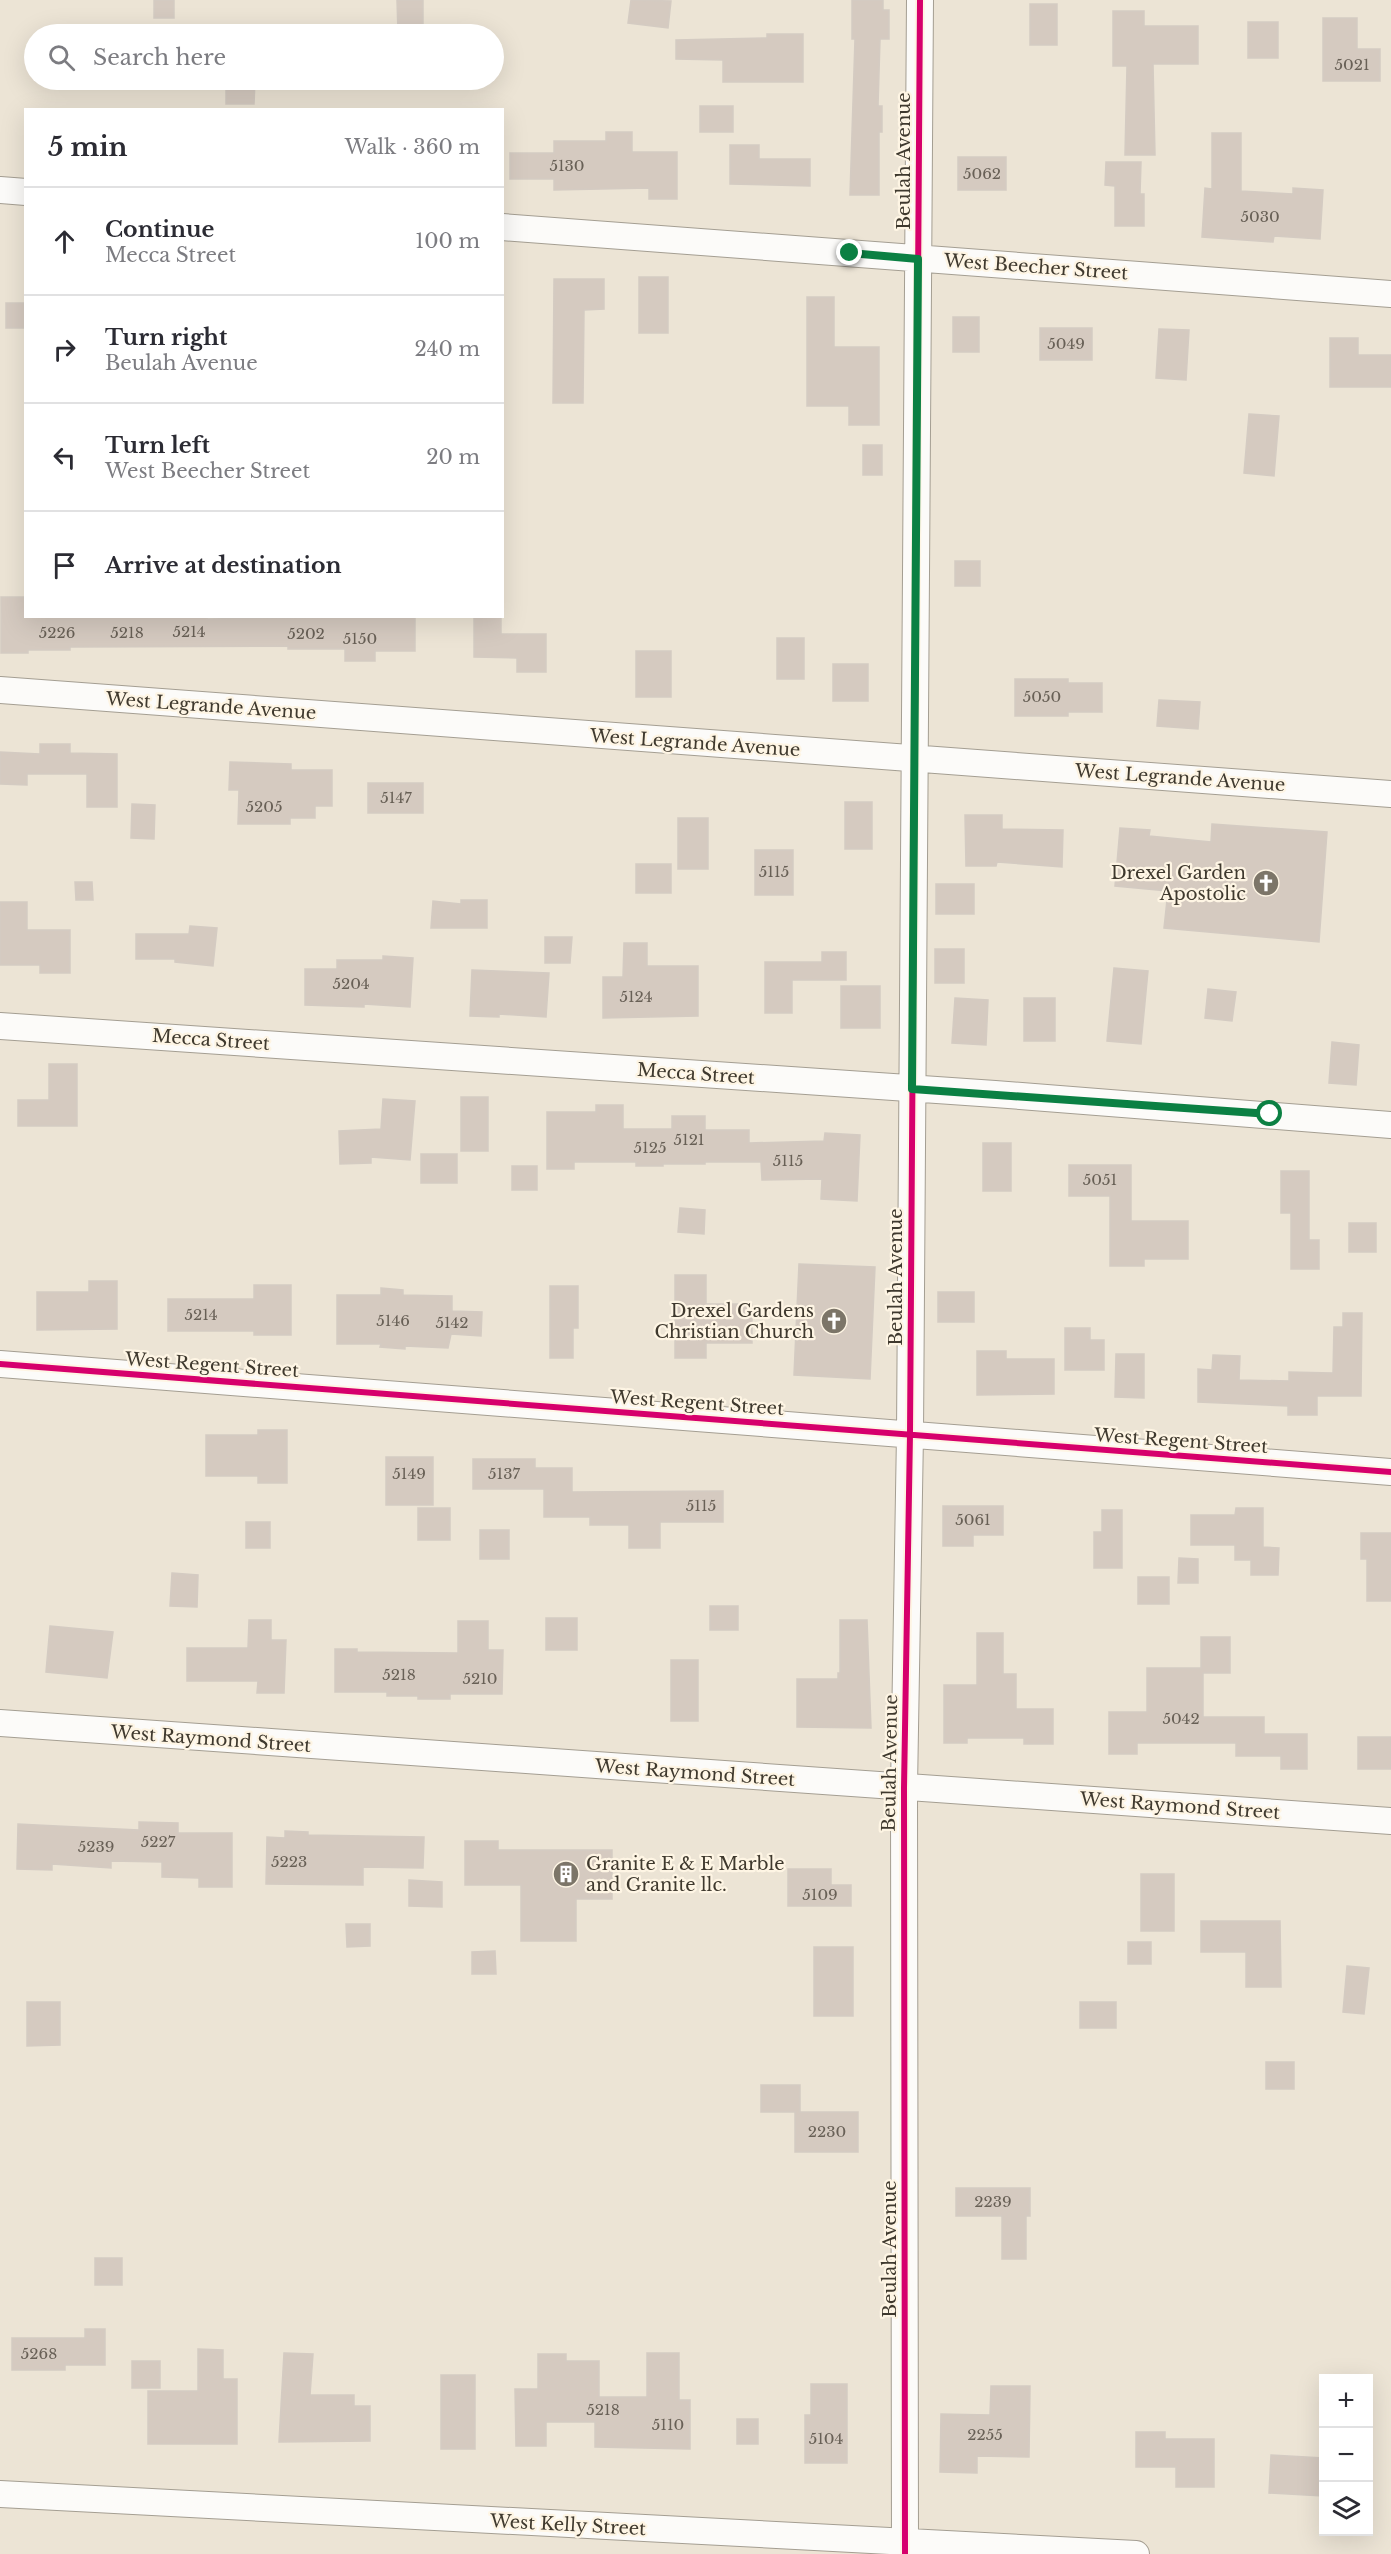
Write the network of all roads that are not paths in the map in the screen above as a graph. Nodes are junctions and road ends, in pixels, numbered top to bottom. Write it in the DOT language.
graph roads {
  1 [pos="920,0"];
  2 [pos="0,190"];
  3 [pos="24,192"];
  4 [pos="504,227"];
  5 [pos="918,259"];
  6 [pos="1391,294"];
  7 [pos="0,690"];
  8 [pos="915,759"];
  9 [pos="1391,794"];
  10 [pos="0,1026"];
  11 [pos="912,1089"];
  12 [pos="1391,1125"];
  13 [pos="0,1364"];
  14 [pos="910,1434"];
  15 [pos="1391,1472"];
  16 [pos="0,1723"];
  17 [pos="904,1788"];
  18 [pos="1391,1821"];
  19 [pos="0,2494"];
  20 [pos="905,2549"];
  21 [pos="1136,2554"];
  1 -- 5 [label="street, Beulah Avenue"];
  2 -- 3 [label="street"];
  4 -- 5 [label="street, West Beecher Street"];
  5 -- 6 [label="street, West Beecher Street"];
  5 -- 8 [label="street, Beulah Avenue"];
  7 -- 8 [label="street, West Legrande Avenue"];
  8 -- 9 [label="street, West Legrande Avenue"];
  8 -- 11 [label="street, Beulah Avenue"];
  10 -- 11 [label="street, Mecca Street"];
  11 -- 12 [label="street, Mecca Street"];
  11 -- 14 [label="street, Beulah Avenue"];
  13 -- 14 [label="street, West Regent Street"];
  14 -- 15 [label="street, West Regent Street"];
  14 -- 17 [label="street, Beulah Avenue"];
  16 -- 17 [label="street, West Raymond Street"];
  17 -- 18 [label="street, West Raymond Street"];
  17 -- 20 [label="street, Beulah Avenue"];
  19 -- 20 [label="street, West Kelly Street"];
  20 -- 21 [label="street, West Kelly Street"];
}
